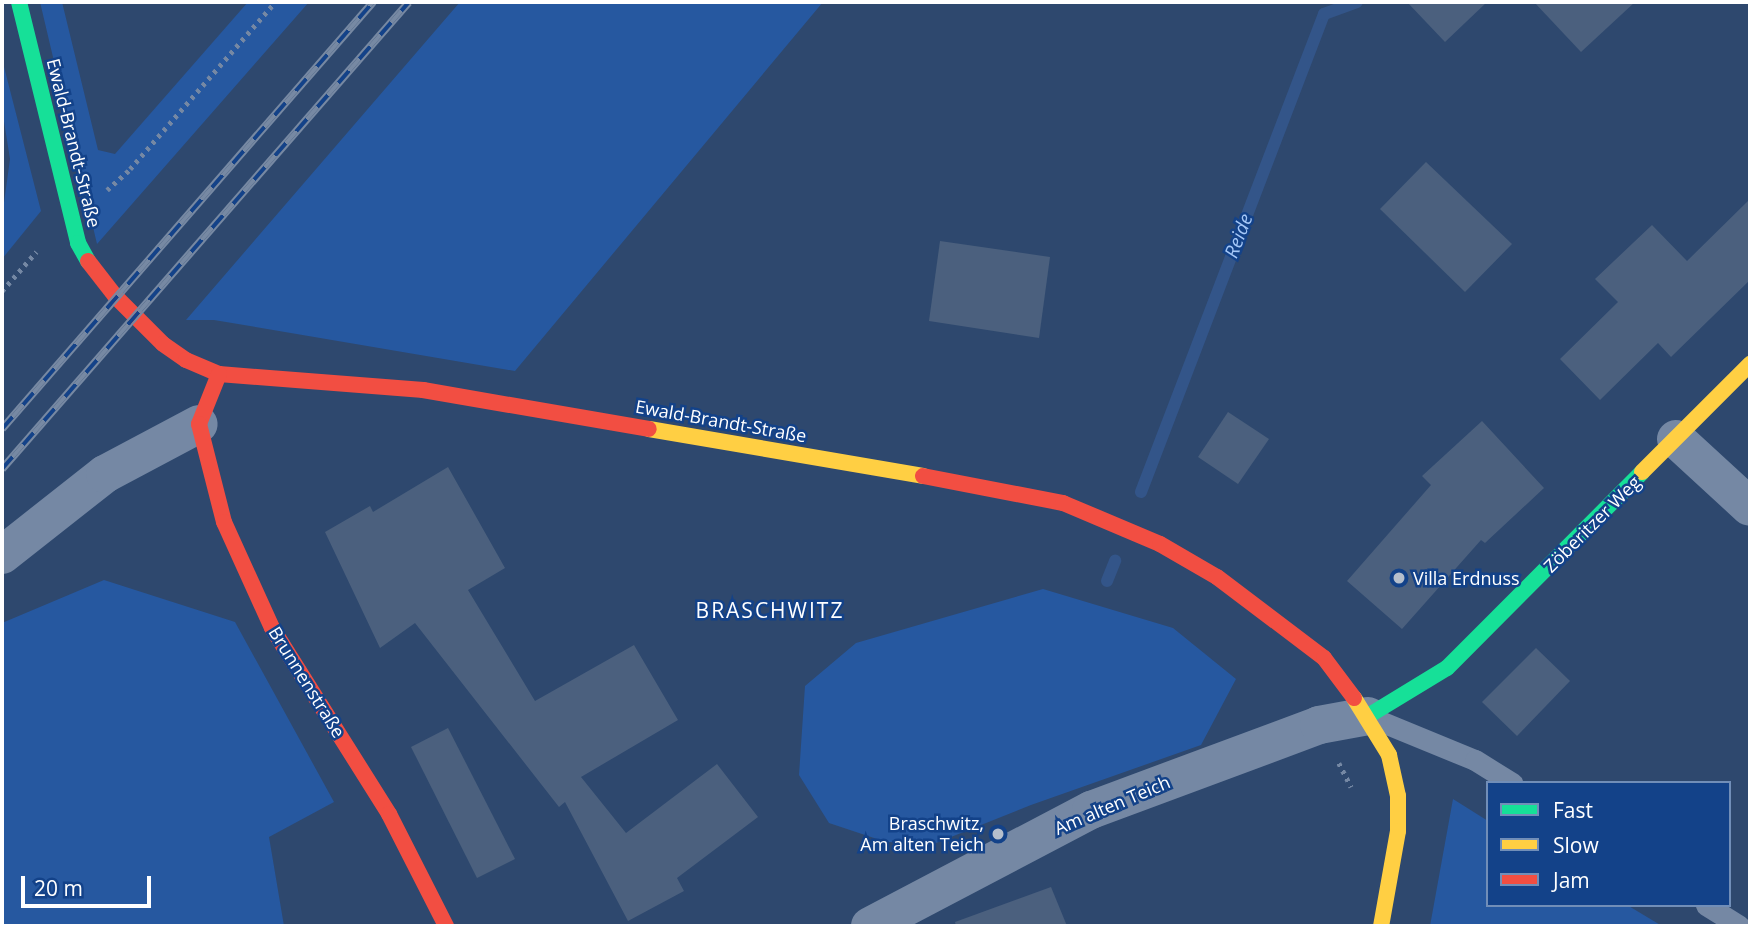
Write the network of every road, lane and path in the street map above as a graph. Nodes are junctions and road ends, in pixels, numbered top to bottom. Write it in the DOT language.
graph roads {
  1 [pos="19,2"];
  2 [pos="275,2"];
  3 [pos="71,213"];
  4 [pos="1750,365"];
  5 [pos="219,374"];
  6 [pos="199,424"];
  7 [pos="1676,439"];
  8 [pos="1750,507"];
  9 [pos="2,555"];
  10 [pos="1368,716"];
  11 [pos="1319,725"];
  12 [pos="1509,781"];
  13 [pos="1357,798"];
  14 [pos="1709,907"];
  15 [pos="446,926"];
  16 [pos="870,926"];
  17 [pos="1381,926"];
  18 [pos="1739,926"];
  1 -- 3 [label="street, Ewald-Brandt-Straße"];
  2 -- 3 [label="path"];
  3 -- 5 [label="street, Ewald-Brandt-Straße"];
  4 -- 7 [label="street, Zöberitzer Weg"];
  5 -- 6 [label="street"];
  5 -- 10 [label="street, Ewald-Brandt-Straße"];
  6 -- 9 [label="street"];
  6 -- 15 [label="street, Brunnenstraße"];
  7 -- 8 [label="street"];
  7 -- 10 [label="street, Zöberitzer Weg"];
  10 -- 11 [label="street, Am alten Teich"];
  10 -- 12 [label="lane"];
  10 -- 17 [label="street, Ewald-Brandt-Straße"];
  11 -- 13 [label="path"];
  11 -- 16 [label="street, Am alten Teich"];
  14 -- 18 [label="lane"];
}
